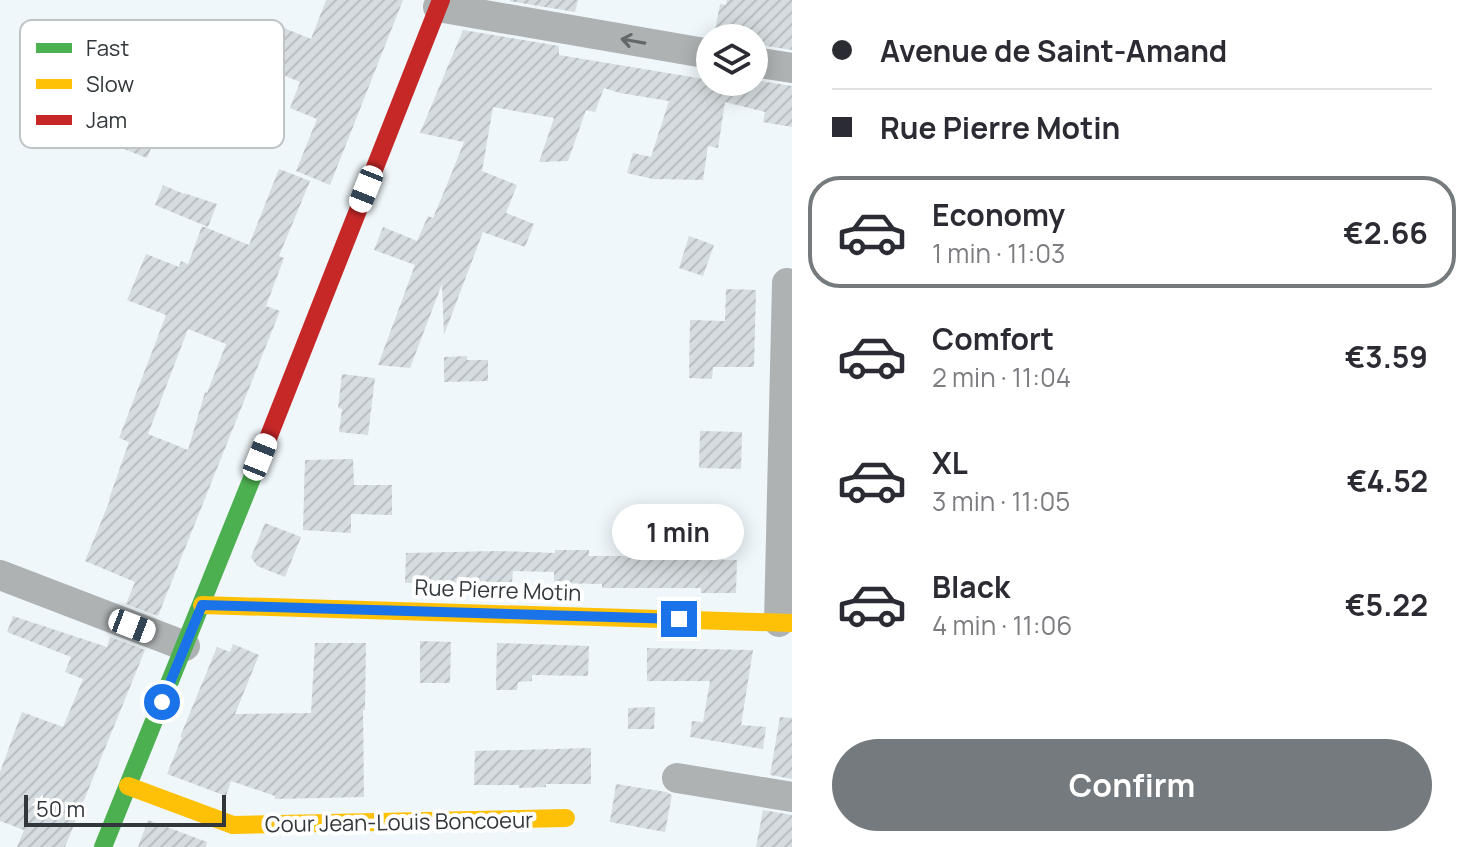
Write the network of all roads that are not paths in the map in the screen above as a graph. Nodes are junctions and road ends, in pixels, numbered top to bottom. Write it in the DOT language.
graph roads {
  1 [pos="440,3"];
  2 [pos="696,51"];
  3 [pos="768,64"];
  4 [pos="792,68"];
  5 [pos="787,283"];
  6 [pos="0,575"];
  7 [pos="202,605"];
  8 [pos="786,622"];
  9 [pos="185,646"];
  10 [pos="677,778"];
  11 [pos="128,786"];
  12 [pos="792,797"];
  13 [pos="566,818"];
  14 [pos="229,836"];
  15 [pos="103,847"];
  2 -- 1 [label="street, one-way"];
  1 -- 7 [label="street"];
  3 -- 4 [label="street"];
  5 -- 8 [label="street"];
  6 -- 9 [label="street"];
  7 -- 8 [label="street, Rue Pierre Motin"];
  7 -- 9 [label="street"];
  9 -- 11 [label="street"];
  10 -- 12 [label="street"];
  11 -- 14 [label="street, Cour Jean-Louis Boncoeur"];
  11 -- 15 [label="street"];
  13 -- 14 [label="street, Cour Jean-Louis Boncoeur"];
}
